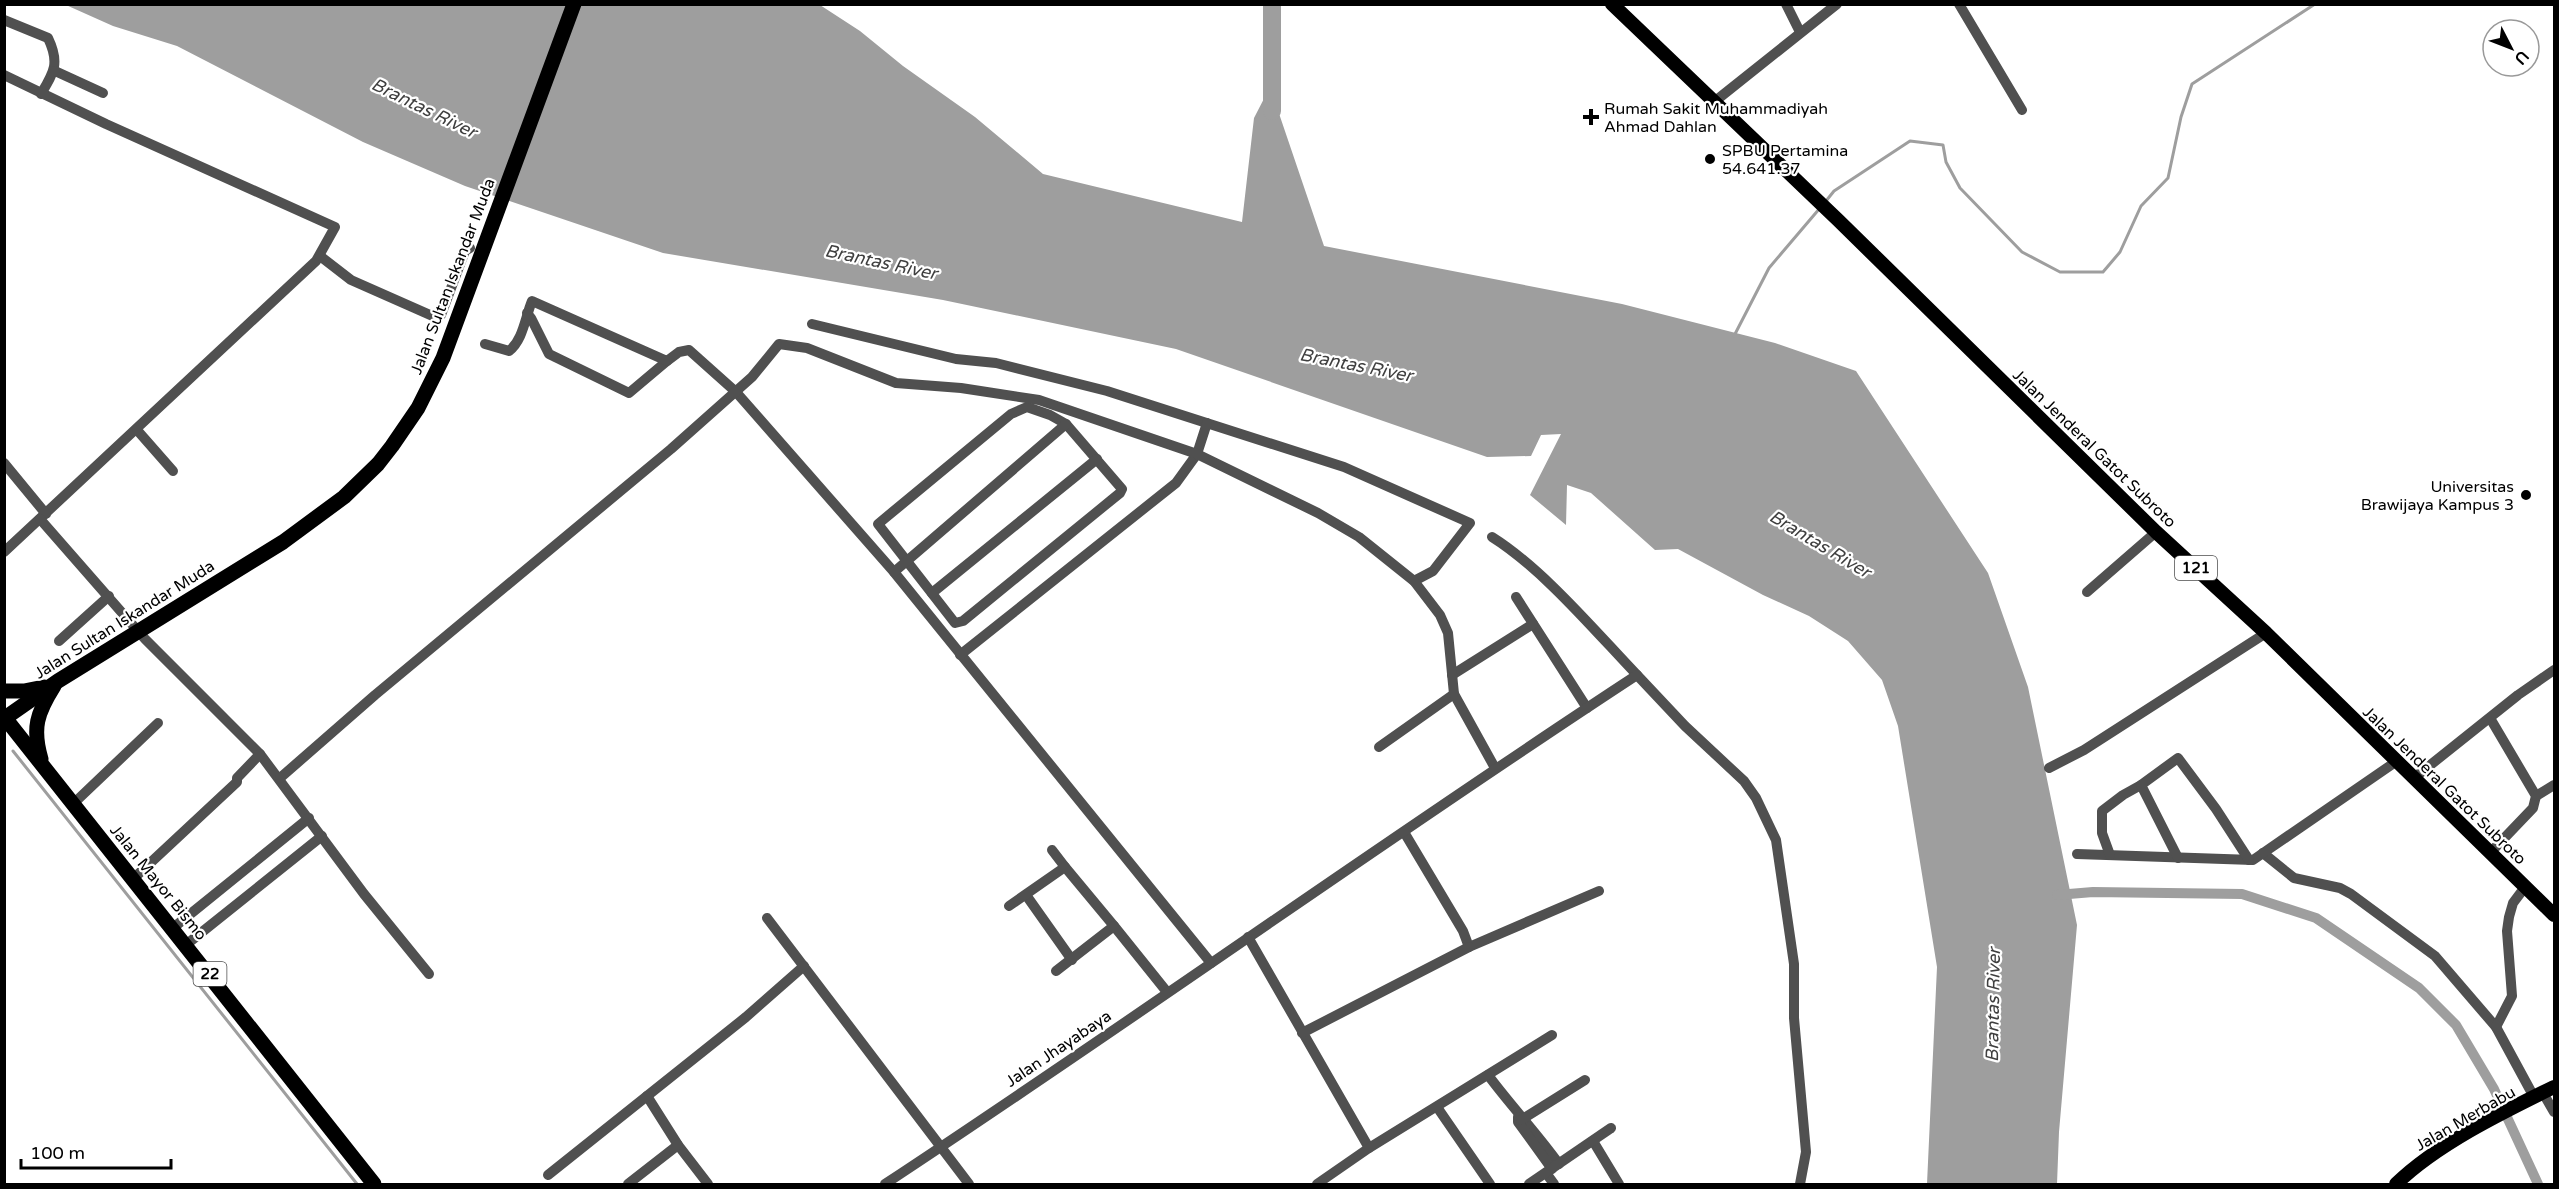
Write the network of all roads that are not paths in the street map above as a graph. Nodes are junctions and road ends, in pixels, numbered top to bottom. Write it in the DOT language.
graph roads {
  1 [pos="574,4"];
  2 [pos="1612,4"];
  3 [pos="1786,4"];
  4 [pos="1837,4"];
  5 [pos="1959,4"];
  6 [pos="4,20"];
  7 [pos="1800,32"];
  8 [pos="55,71"];
  9 [pos="4,75"];
  10 [pos="103,93"];
  11 [pos="41,94"];
  12 [pos="1714,102"];
  13 [pos="2022,110"];
  14 [pos="475,253"];
  15 [pos="320,256"];
  16 [pos="527,314"];
  17 [pos="812,324"];
  18 [pos="485,344"];
  19 [pos="667,362"];
  20 [pos="736,392"];
  21 [pos="1208,423"];
  22 [pos="1066,424"];
  23 [pos="137,430"];
  24 [pos="1197,454"];
  25 [pos="1097,459"];
  26 [pos="4,463"];
  27 [pos="174,471"];
  28 [pos="43,517"];
  29 [pos="2156,532"];
  30 [pos="1492,537"];
  31 [pos="4,552"];
  32 [pos="906,561"];
  33 [pos="894,572"];
  34 [pos="1414,581"];
  35 [pos="2087,592"];
  36 [pos="932,593"];
  37 [pos="109,596"];
  38 [pos="1516,597"];
  39 [pos="1533,624"];
  40 [pos="140,631"];
  41 [pos="2266,633"];
  42 [pos="59,641"];
  43 [pos="960,655"];
  44 [pos="2554,670"];
  45 [pos="1452,675"];
  46 [pos="1637,675"];
  47 [pos="58,681"];
  48 [pos="4,691"];
  49 [pos="1454,694"];
  50 [pos="1587,708"];
  51 [pos="5,718"];
  52 [pos="2490,718"];
  53 [pos="158,723"];
  54 [pos="1378,747"];
  55 [pos="260,754"];
  56 [pos="2397,760"];
  57 [pos="42,765"];
  58 [pos="1495,768"];
  59 [pos="2049,768"];
  60 [pos="280,778"];
  61 [pos="2414,778"];
  62 [pos="2141,785"];
  63 [pos="2554,785"];
  64 [pos="2536,796"];
  65 [pos="73,804"];
  66 [pos="309,818"];
  67 [pos="1404,831"];
  68 [pos="322,836"];
  69 [pos="1052,850"];
  70 [pos="2263,853"];
  71 [pos="2490,853"];
  72 [pos="2077,854"];
  73 [pos="2110,855"];
  74 [pos="2178,858"];
  75 [pos="2249,860"];
  76 [pos="1065,867"];
  77 [pos="133,879"];
  78 [pos="2525,887"];
  79 [pos="1599,891"];
  80 [pos="1026,895"];
  81 [pos="1009,906"];
  82 [pos="2554,915"];
  83 [pos="767,918"];
  84 [pos="1114,926"];
  85 [pos="173,928"];
  86 [pos="1248,937"];
  87 [pos="186,944"];
  88 [pos="1469,947"];
  89 [pos="1072,960"];
  90 [pos="1211,963"];
  91 [pos="804,966"];
  92 [pos="1056,971"];
  93 [pos="429,974"];
  94 [pos="1167,992"];
  95 [pos="2496,1027"];
  96 [pos="1302,1033"];
  97 [pos="1553,1036"];
  98 [pos="1489,1077"];
  99 [pos="1585,1080"];
  100 [pos="2540,1094"];
  101 [pos="647,1096"];
  102 [pos="1437,1107"];
  103 [pos="2554,1112"];
  104 [pos="1521,1118"];
  105 [pos="1611,1128"];
  106 [pos="1593,1141"];
  107 [pos="678,1145"];
  108 [pos="941,1146"];
  109 [pos="1370,1148"];
  110 [pos="1552,1168"];
  111 [pos="900,1174"];
  112 [pos="548,1175"];
  113 [pos="374,1185"];
  114 [pos="628,1185"];
  115 [pos="708,1185"];
  116 [pos="885,1185"];
  117 [pos="908,1185"];
  118 [pos="969,1185"];
  119 [pos="1317,1185"];
  120 [pos="1490,1185"];
  121 [pos="1529,1185"];
  122 [pos="1554,1185"];
  123 [pos="1619,1185"];
  124 [pos="1800,1185"];
  125 [pos="2396,1185"];
  1 -- 14 [label="highway, Jalan Sultan Iskandar Muda"];
  2 -- 12 [label="main road, Jalan Jenderal Gatot Subroto / 121"];
  3 -- 7 [label="street"];
  4 -- 7 [label="street"];
  5 -- 13 [label="street"];
  6 -- 8 [label="street"];
  7 -- 12 [label="street"];
  8 -- 10 [label="street"];
  8 -- 11 [label="street"];
  9 -- 11 [label="street"];
  11 -- 15 [label="street"];
  12 -- 29 [label="main road, Jalan Jenderal Gatot Subroto / 121"];
  14 -- 15 [label="street"];
  14 -- 40 [label="highway, Jalan Sultan Iskandar Muda"];
  15 -- 23 [label="street"];
  16 -- 18 [label="street"];
  16 -- 19 [label="street"];
  16 -- 19 [label="street"];
  17 -- 21 [label="street"];
  19 -- 20 [label="street"];
  20 -- 24 [label="street"];
  20 -- 33 [label="street"];
  20 -- 60 [label="street"];
  21 -- 24 [label="street"];
  21 -- 34 [label="street"];
  22 -- 25 [label="street"];
  22 -- 32 [label="street"];
  22 -- 32 [label="street"];
  23 -- 27 [label="street"];
  23 -- 28 [label="street"];
  24 -- 34 [label="street"];
  24 -- 43 [label="street"];
  25 -- 36 [label="street"];
  25 -- 36 [label="street"];
  26 -- 28 [label="street"];
  28 -- 31 [label="street"];
  28 -- 37 [label="street"];
  29 -- 35 [label="street"];
  29 -- 41 [label="main road, Jalan Jenderal Gatot Subroto / 121"];
  30 -- 46 [label="street"];
  32 -- 33 [label="street"];
  32 -- 36 [label="street"];
  33 -- 43 [label="street"];
  34 -- 45 [label="street"];
  37 -- 40 [label="street"];
  37 -- 42 [label="street"];
  38 -- 39 [label="street"];
  39 -- 45 [label="street"];
  39 -- 50 [label="street"];
  40 -- 47 [label="highway, Jalan Sultan Iskandar Muda"];
  40 -- 55 [label="street"];
  41 -- 56 [label="main road, Jalan Jenderal Gatot Subroto / 121"];
  41 -- 59 [label="street"];
  43 -- 90 [label="street"];
  44 -- 52 [label="street"];
  45 -- 49 [label="street"];
  46 -- 50 [label="street, Jalan Jhayabaya"];
  46 -- 124 [label="street"];
  47 -- 48 [label="highway"];
  47 -- 51 [label="highway, Jalan Sultan Iskandar Muda / 22"];
  47 -- 57 [label="highway, 22"];
  49 -- 54 [label="street"];
  49 -- 58 [label="street"];
  50 -- 58 [label="street, Jalan Jhayabaya"];
  51 -- 57 [label="highway, Jalan Mayor Bismo / 22"];
  52 -- 61 [label="street"];
  52 -- 64 [label="street"];
  53 -- 65 [label="street"];
  55 -- 60 [label="street"];
  55 -- 77 [label="street"];
  56 -- 61 [label="main road, Jalan Jenderal Gatot Subroto / 121"];
  56 -- 70 [label="street"];
  57 -- 65 [label="highway, Jalan Mayor Bismo / 22"];
  58 -- 67 [label="street, Jalan Jhayabaya"];
  60 -- 66 [label="street"];
  61 -- 71 [label="main road, Jalan Jenderal Gatot Subroto / 121"];
  62 -- 73 [label="street"];
  62 -- 74 [label="street"];
  62 -- 75 [label="street"];
  63 -- 64 [label="street"];
  64 -- 71 [label="street"];
  65 -- 77 [label="highway, Jalan Mayor Bismo / 22"];
  66 -- 68 [label="street"];
  66 -- 85 [label="street"];
  67 -- 86 [label="street, Jalan Jhayabaya"];
  67 -- 88 [label="street"];
  68 -- 87 [label="street"];
  68 -- 93 [label="street"];
  69 -- 76 [label="street"];
  70 -- 75 [label="street"];
  70 -- 95 [label="street"];
  71 -- 78 [label="main road, Jalan Jenderal Gatot Subroto / 121"];
  72 -- 73 [label="street"];
  73 -- 74 [label="street"];
  74 -- 75 [label="street"];
  76 -- 80 [label="street"];
  76 -- 84 [label="street"];
  77 -- 85 [label="highway, Jalan Mayor Bismo / 22"];
  78 -- 82 [label="main road, Jalan Jenderal Gatot Subroto / 121"];
  78 -- 95 [label="street"];
  79 -- 88 [label="street"];
  80 -- 81 [label="street"];
  80 -- 89 [label="street"];
  83 -- 91 [label="street"];
  84 -- 89 [label="street"];
  84 -- 94 [label="street"];
  85 -- 87 [label="highway, Jalan Mayor Bismo / 22"];
  86 -- 90 [label="street, Jalan Jhayabaya"];
  86 -- 96 [label="street"];
  87 -- 113 [label="highway, Jalan Mayor Bismo / 22"];
  88 -- 96 [label="street"];
  89 -- 92 [label="street"];
  90 -- 94 [label="street, Jalan Jhayabaya"];
  91 -- 101 [label="street"];
  91 -- 108 [label="street"];
  94 -- 108 [label="street, Jalan Jhayabaya"];
  95 -- 100 [label="street"];
  96 -- 109 [label="street"];
  97 -- 98 [label="street"];
  98 -- 102 [label="street"];
  98 -- 104 [label="street"];
  99 -- 104 [label="street"];
  100 -- 103 [label="street"];
  100 -- 125 [label="main road, Jalan Merbabu"];
  101 -- 107 [label="street"];
  101 -- 112 [label="street"];
  102 -- 109 [label="street"];
  102 -- 120 [label="street"];
  104 -- 110 [label="street"];
  105 -- 106 [label="street"];
  106 -- 110 [label="street"];
  106 -- 123 [label="street"];
  107 -- 114 [label="street"];
  107 -- 115 [label="street"];
  108 -- 111 [label="street, Jalan Jhayabaya"];
  108 -- 118 [label="street"];
  109 -- 119 [label="street"];
  110 -- 121 [label="street"];
  110 -- 122 [label="street"];
  111 -- 116 [label="street, Jalan Jhayabaya"];
  111 -- 117 [label="street"];
}
